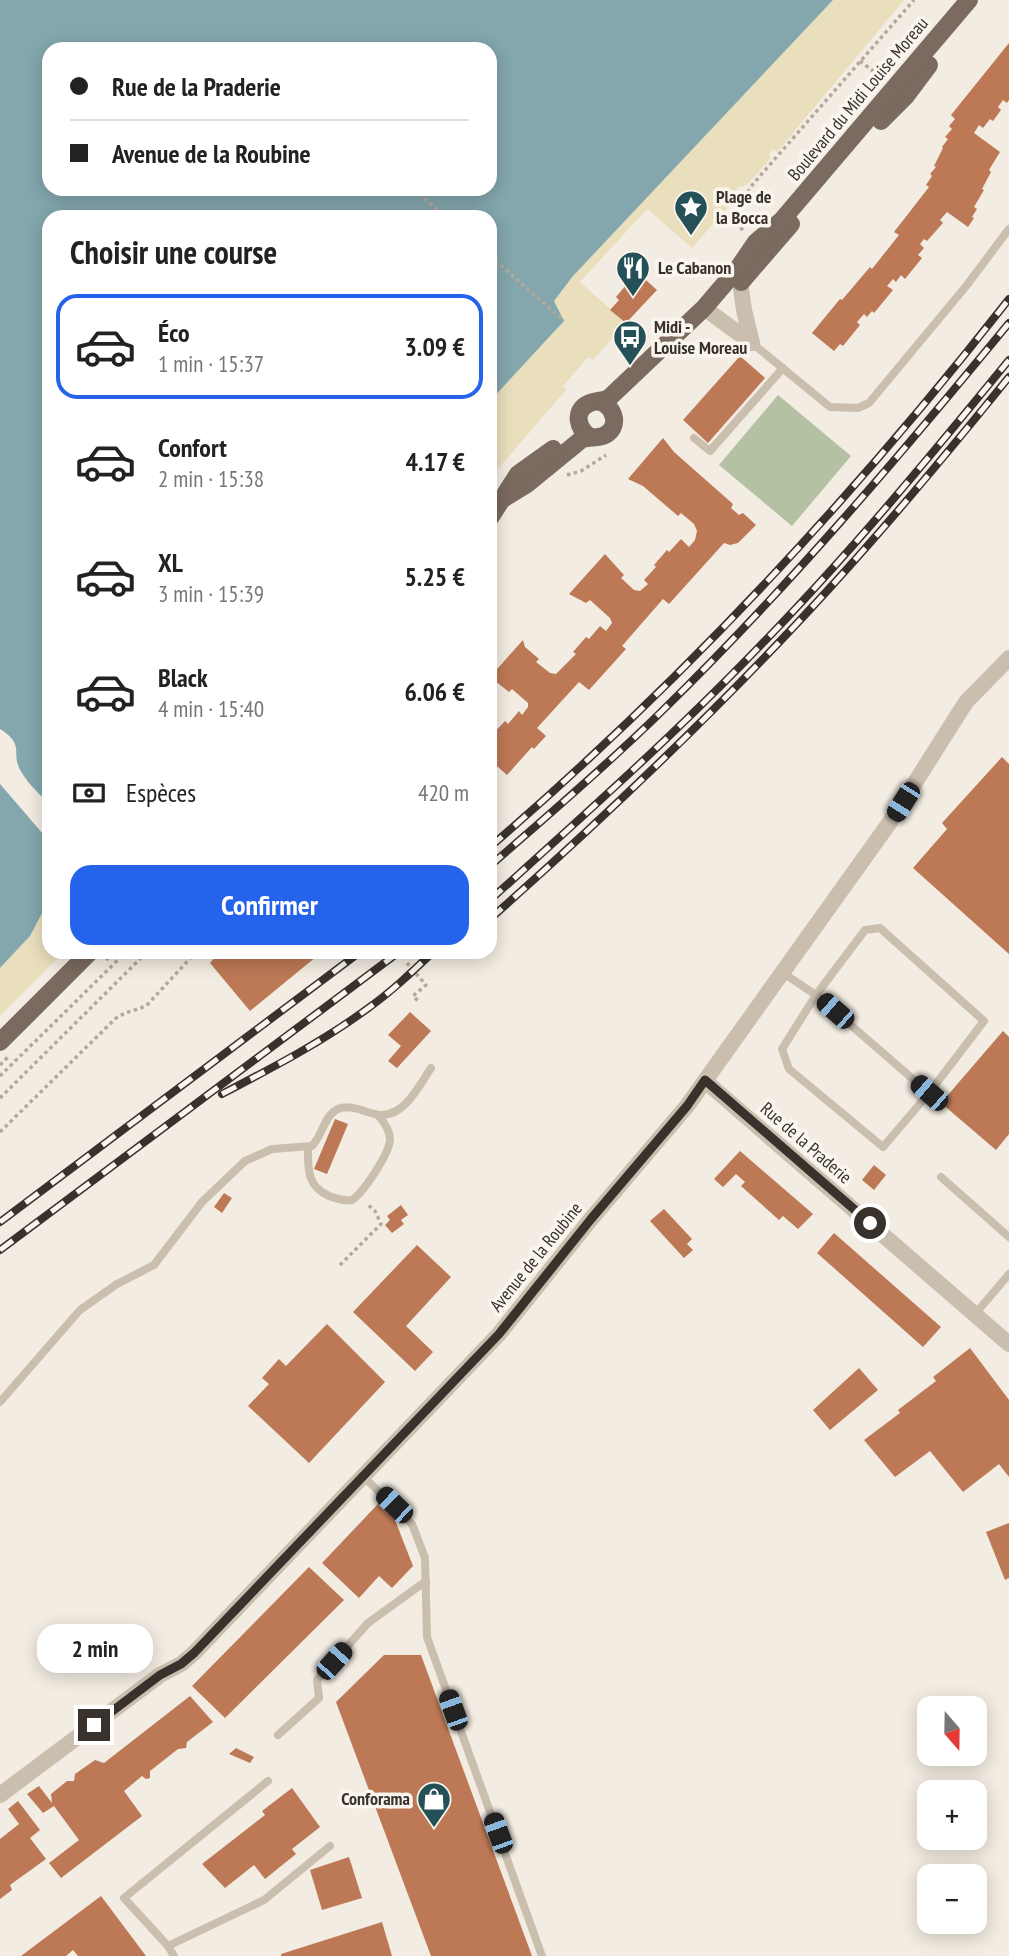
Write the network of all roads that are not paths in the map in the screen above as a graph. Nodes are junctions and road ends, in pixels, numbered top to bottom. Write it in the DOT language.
graph roads {
  1 [pos="969,0"];
  2 [pos="982,0"];
  3 [pos="1009,229"];
  4 [pos="740,282"];
  5 [pos="707,310"];
  6 [pos="752,343"];
  7 [pos="783,368"];
  8 [pos="606,406"];
  9 [pos="584,431"];
  10 [pos="694,438"];
  11 [pos="497,507"];
  12 [pos="1009,658"];
  13 [pos="83,959"];
  14 [pos="783,973"];
  15 [pos="817,995"];
  16 [pos="0,1042"];
  17 [pos="431,1068"];
  18 [pos="705,1080"];
  19 [pos="929,1093"];
  20 [pos="378,1115"];
  21 [pos="308,1148"];
  22 [pos="941,1177"];
  23 [pos="1009,1237"];
  24 [pos="1009,1274"];
  25 [pos="975,1314"];
  26 [pos="1009,1344"];
  27 [pos="0,1402"];
  28 [pos="363,1476"];
  29 [pos="426,1581"];
  30 [pos="278,1735"];
  31 [pos="268,1781"];
  32 [pos="0,1795"];
  33 [pos="330,1846"];
  34 [pos="168,1946"];
  35 [pos="174,1956"];
  36 [pos="542,1956"];
  1 -- 5 [label="main road, Boulevard du Midi Louise Moreau"];
  2 -- 4 [label="main road, Boulevard du Midi Louise Moreau"];
  3 -- 7 [label="lane"];
  4 -- 5 [label="main road, Boulevard du Midi Louise Moreau"];
  4 -- 6 [label="street"];
  5 -- 6 [label="street"];
  5 -- 8 [label="main road, Boulevard du Midi Louise Moreau"];
  6 -- 7 [label="lane"];
  7 -- 10 [label="lane"];
  8 -- 9 [label="main road, Boulevard du Midi Louise Moreau"];
  8 -- 9 [label="main road, Boulevard du Midi Louise Moreau"];
  9 -- 11 [label="main road, Boulevard du Midi Louise Moreau"];
  12 -- 14 [label="street, Avenue de la Roubine"];
  13 -- 16 [label="main road"];
  14 -- 15 [label="lane"];
  14 -- 18 [label="street, Avenue de la Roubine"];
  15 -- 19 [label="lane"];
  15 -- 19 [label="lane"];
  15 -- 19 [label="lane"];
  17 -- 20 [label="lane"];
  18 -- 25 [label="street, Rue de la Praderie"];
  18 -- 28 [label="street, Avenue de la Roubine"];
  20 -- 21 [label="lane"];
  20 -- 21 [label="lane"];
  21 -- 27 [label="lane"];
  22 -- 23 [label="lane"];
  24 -- 25 [label="lane"];
  25 -- 26 [label="street, Rue de la Praderie"];
  28 -- 29 [label="lane"];
  28 -- 32 [label="street, Avenue de la Roubine"];
  29 -- 30 [label="lane"];
  29 -- 36 [label="lane"];
  31 -- 34 [label="lane"];
  33 -- 34 [label="lane"];
  34 -- 35 [label="lane"];
}
